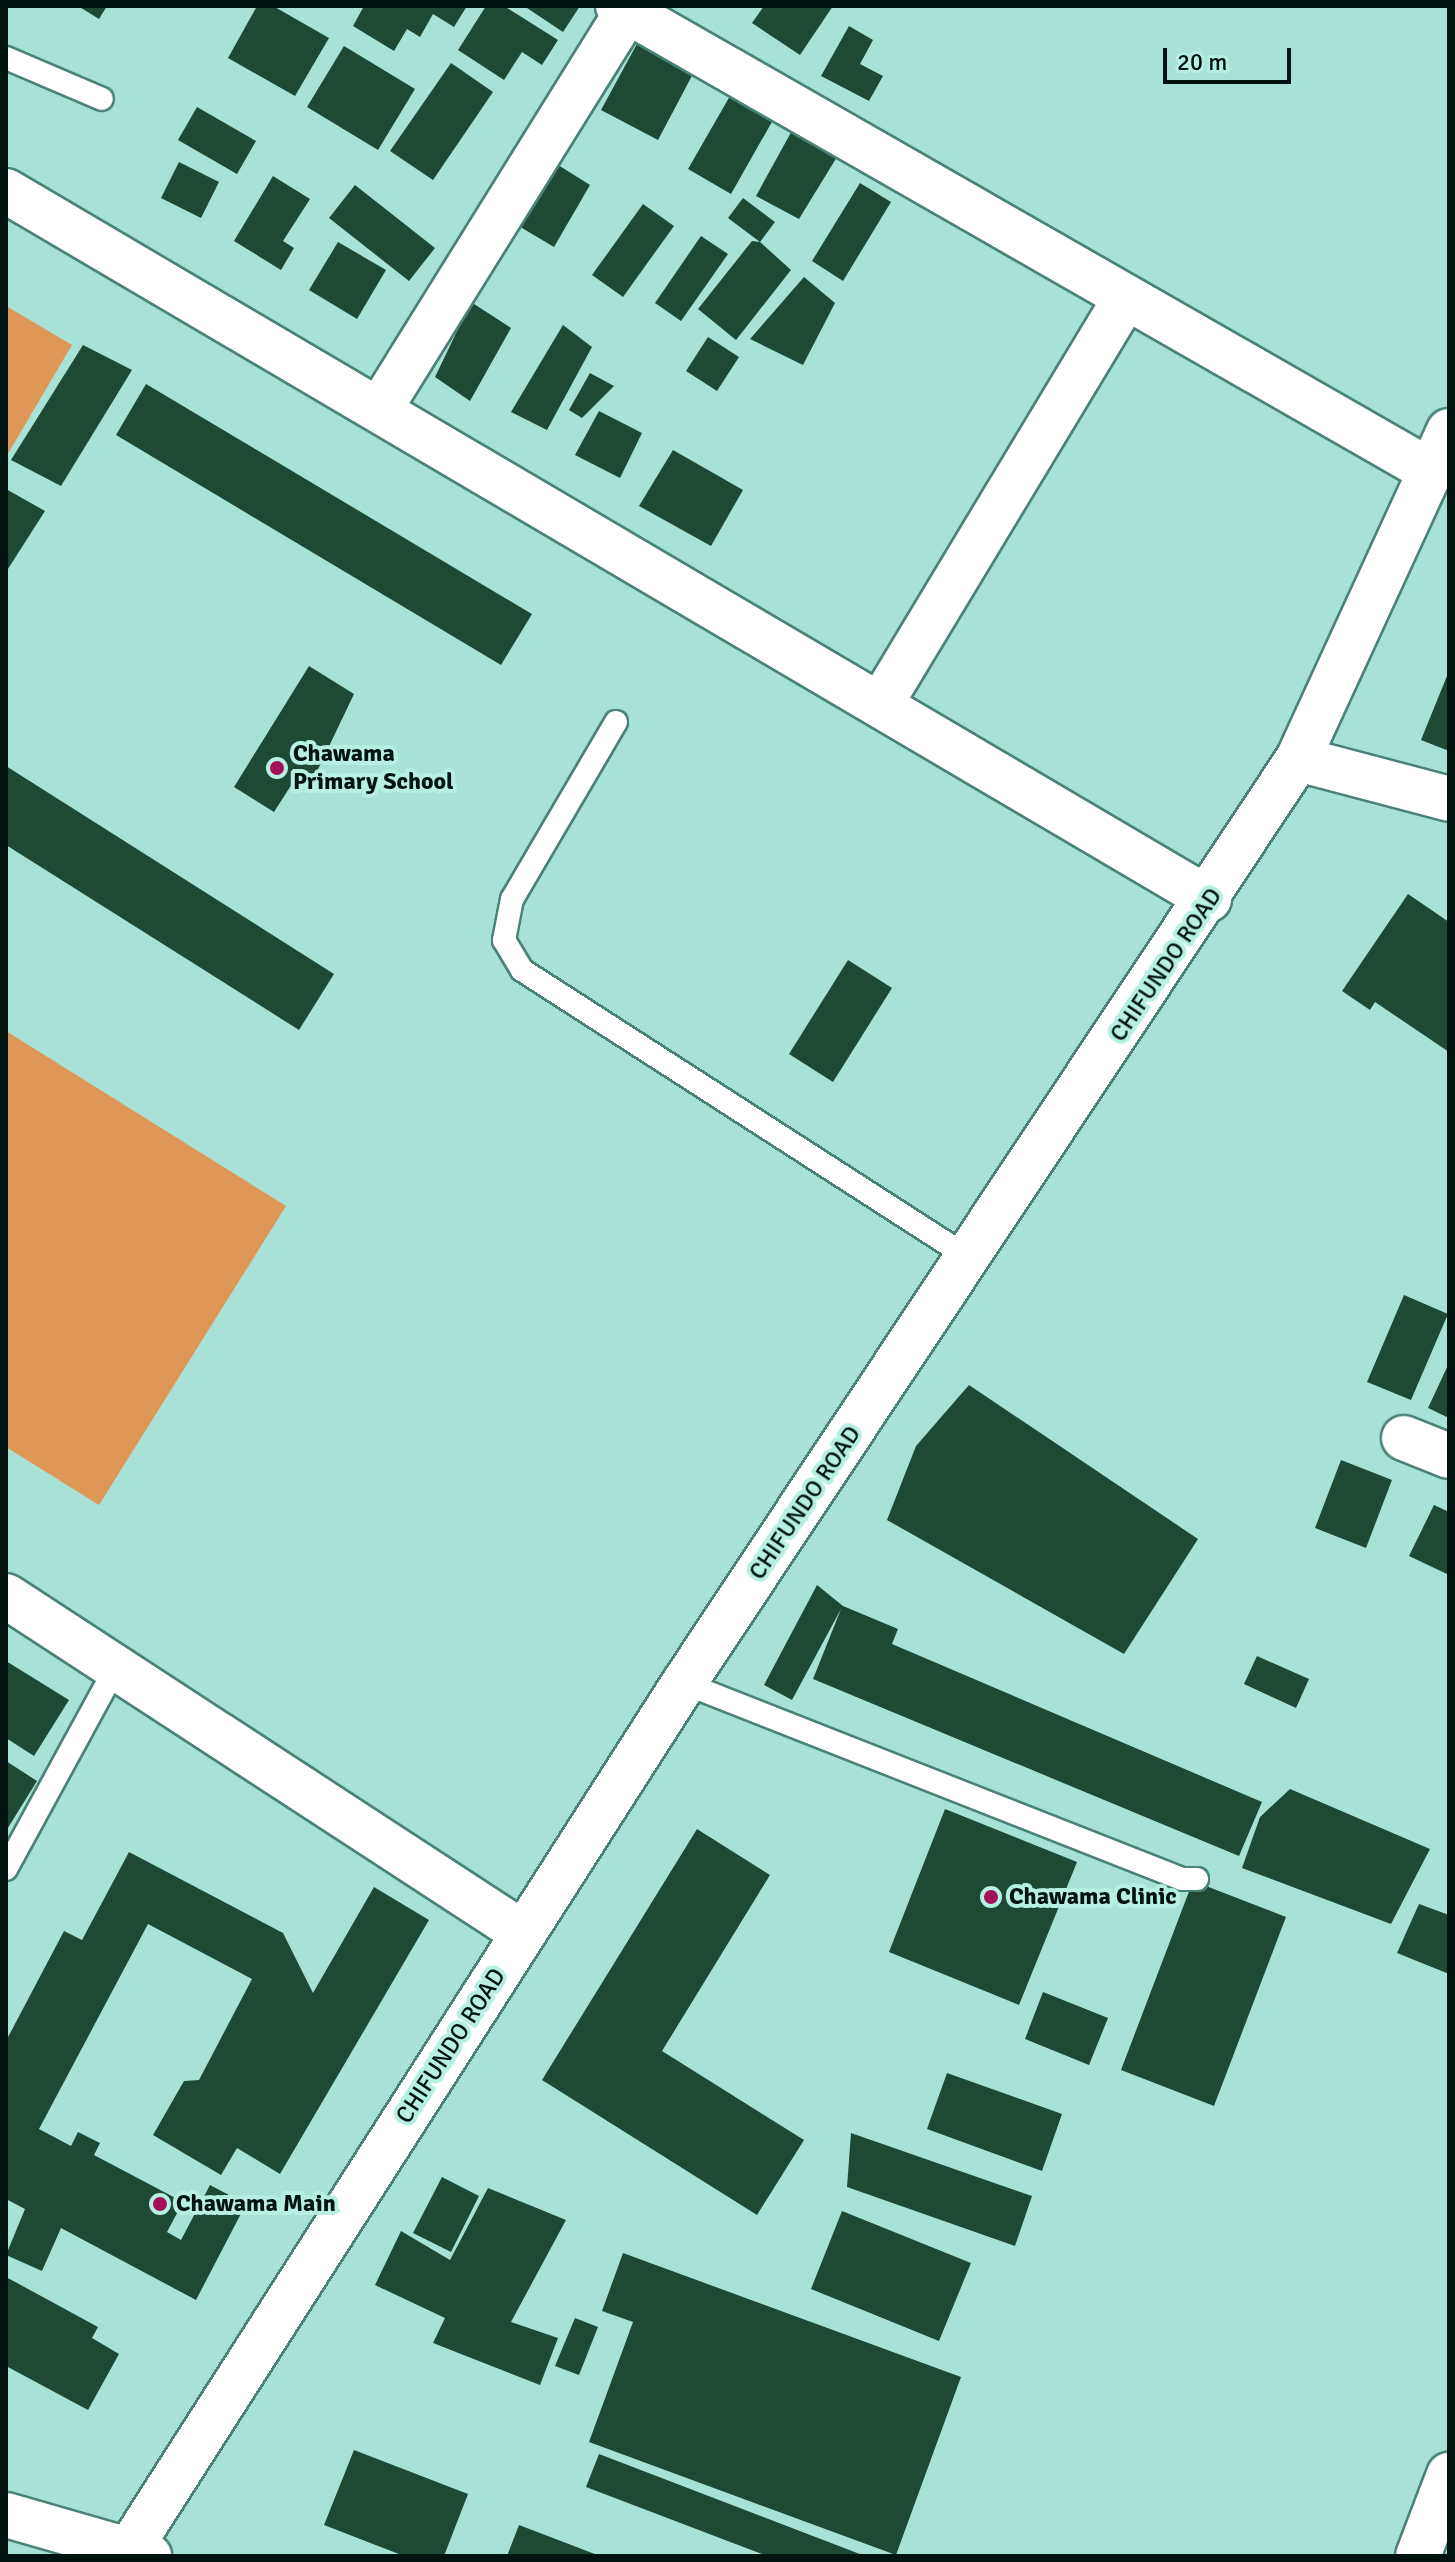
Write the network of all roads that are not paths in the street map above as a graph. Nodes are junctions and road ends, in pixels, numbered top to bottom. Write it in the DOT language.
graph roads {
  1 [pos="622,9"];
  2 [pos="6,58"];
  3 [pos="102,99"];
  4 [pos="6,191"];
  5 [pos="1126,298"];
  6 [pos="379,410"];
  7 [pos="1449,431"];
  8 [pos="1432,472"];
  9 [pos="880,705"];
  10 [pos="616,722"];
  11 [pos="1298,759"];
  12 [pos="1449,799"];
  13 [pos="1209,899"];
  14 [pos="971,1259"];
  15 [pos="1404,1438"];
  16 [pos="1449,1456"];
  17 [pos="6,1596"];
  18 [pos="115,1669"];
  19 [pos="684,1683"];
  20 [pos="6,1869"];
  21 [pos="1197,1879"];
  22 [pos="523,1933"];
  23 [pos="1449,2475"];
  24 [pos="6,2515"];
  25 [pos="134,2554"];
  26 [pos="1418,2556"];
  1 -- 5 [label="street"];
  1 -- 6 [label="street"];
  2 -- 3 [label="lane"];
  4 -- 6 [label="street"];
  5 -- 8 [label="street"];
  5 -- 9 [label="street"];
  6 -- 9 [label="street"];
  7 -- 8 [label="street, CHIFUNDO ROAD"];
  8 -- 11 [label="street, CHIFUNDO ROAD"];
  9 -- 13 [label="street"];
  10 -- 14 [label="lane"];
  11 -- 12 [label="street"];
  11 -- 13 [label="street, CHIFUNDO ROAD"];
  13 -- 14 [label="street, CHIFUNDO ROAD"];
  14 -- 19 [label="street, CHIFUNDO ROAD"];
  15 -- 16 [label="street"];
  17 -- 18 [label="street"];
  18 -- 20 [label="lane"];
  18 -- 22 [label="street"];
  19 -- 21 [label="lane"];
  19 -- 22 [label="street, CHIFUNDO ROAD"];
  22 -- 25 [label="street, CHIFUNDO ROAD"];
  23 -- 26 [label="street"];
  24 -- 25 [label="street"];
}
